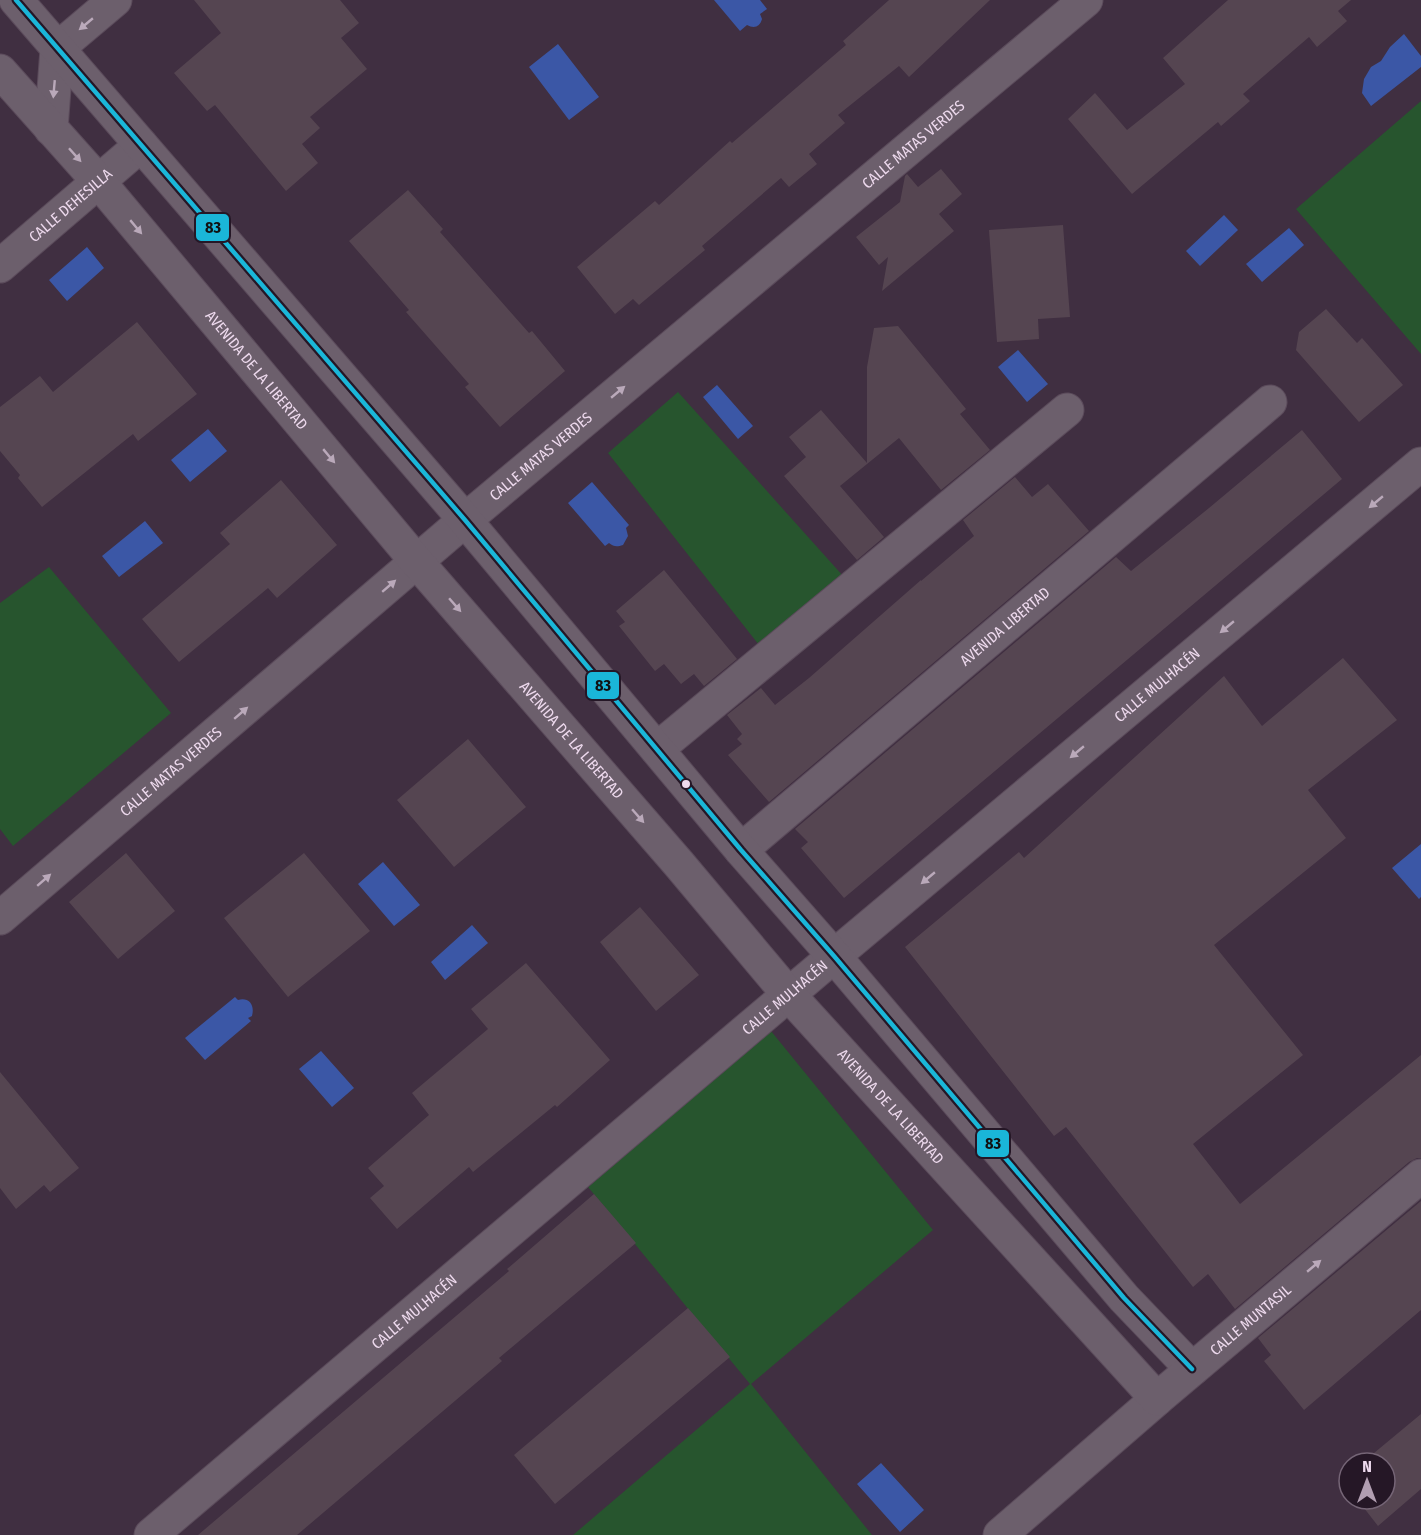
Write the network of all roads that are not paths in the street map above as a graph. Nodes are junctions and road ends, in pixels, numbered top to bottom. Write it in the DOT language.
graph roads {
  1 [pos="16,0"];
  2 [pos="115,0"];
  3 [pos="1086,0"];
  4 [pos="57,49"];
  5 [pos="0,71"];
  6 [pos="51,129"];
  7 [pos="141,146"];
  8 [pos="99,182"];
  9 [pos="0,266"];
  10 [pos="1270,402"];
  11 [pos="1067,410"];
  12 [pos="1421,464"];
  13 [pos="465,520"];
  14 [pos="417,562"];
  15 [pos="657,749"];
  16 [pos="741,850"];
  17 [pos="0,918"];
  18 [pos="834,956"];
  19 [pos="789,995"];
  20 [pos="1421,1176"];
  21 [pos="1192,1369"];
  22 [pos="1157,1398"];
  23 [pos="151,1535"];
  24 [pos="1000,1535"];
  1 -- 4 [label="street"];
  2 -- 4 [label="street, one-way"];
  13 -- 3 [label="street, CALLE MATAS VERDES, one-way"];
  4 -- 6 [label="street, one-way"];
  4 -- 7 [label="street"];
  5 -- 6 [label="street, AVENIDA DE LA LIBERTAD"];
  6 -- 8 [label="street, AVENIDA DE LA LIBERTAD, one-way"];
  7 -- 8 [label="street, CALLE DEHESILLA"];
  7 -- 13 [label="street"];
  8 -- 9 [label="street, CALLE DEHESILLA"];
  8 -- 14 [label="street, AVENIDA DE LA LIBERTAD, one-way"];
  10 -- 16 [label="street, AVENIDA LIBERTAD"];
  11 -- 15 [label="street"];
  12 -- 18 [label="street, CALLE MULHACÉN, one-way"];
  13 -- 14 [label="street, CALLE MATAS VERDES"];
  13 -- 15 [label="street"];
  17 -- 14 [label="street, CALLE MATAS VERDES, one-way"];
  14 -- 19 [label="street, AVENIDA DE LA LIBERTAD, one-way"];
  15 -- 16 [label="street"];
  16 -- 18 [label="street"];
  18 -- 19 [label="street, CALLE MULHACÉN"];
  18 -- 21 [label="street"];
  19 -- 22 [label="street, AVENIDA DE LA LIBERTAD"];
  19 -- 23 [label="street, CALLE MULHACÉN"];
  21 -- 20 [label="street, CALLE MUNTASIL, one-way"];
  21 -- 22 [label="street, CALLE MUNTASIL"];
  22 -- 24 [label="street, CALLE MUNTASIL"];
}
